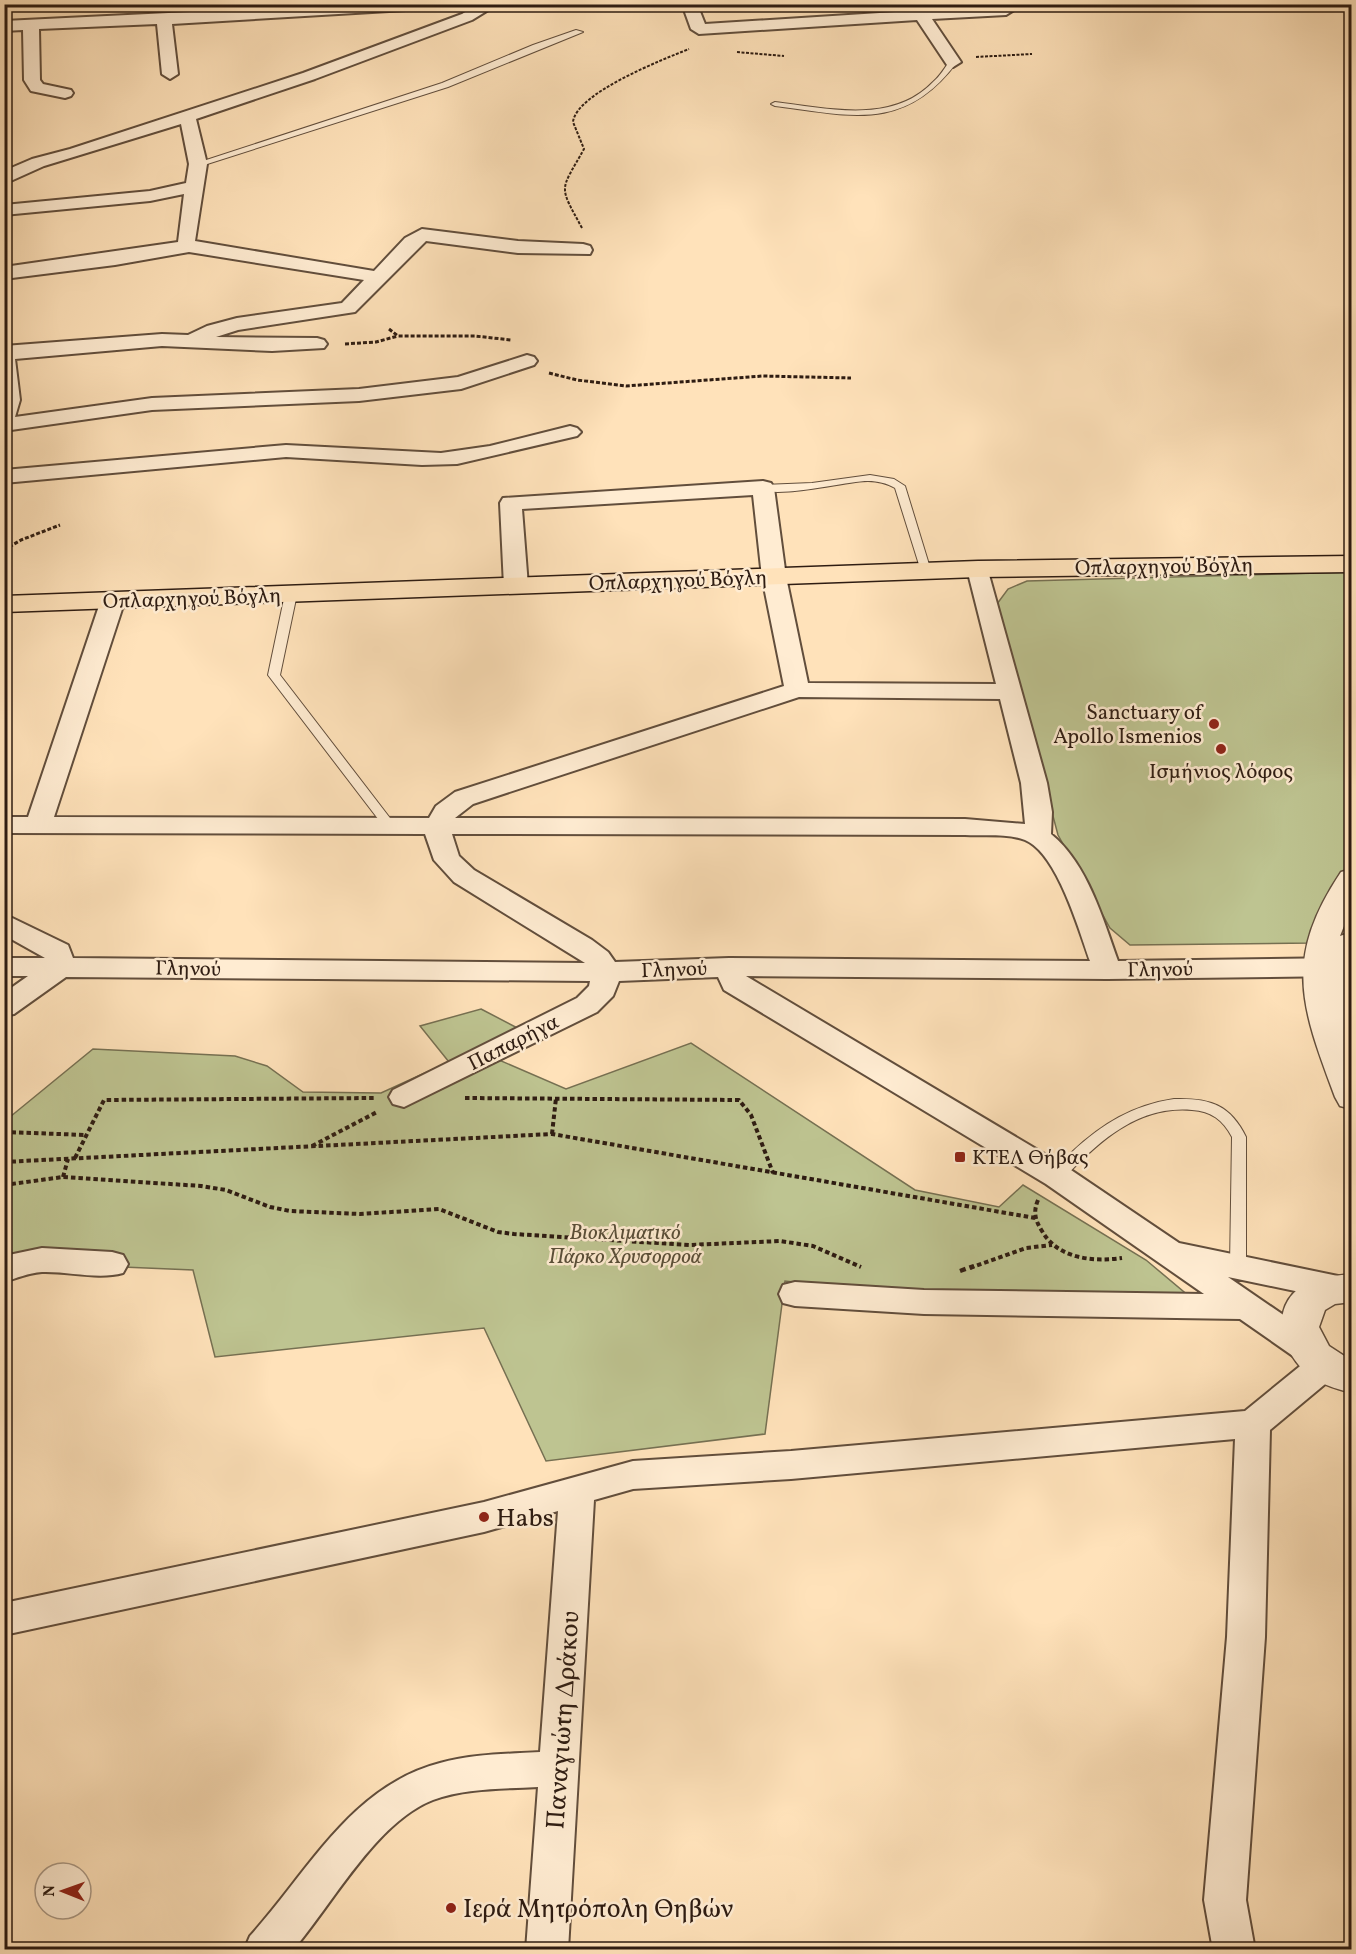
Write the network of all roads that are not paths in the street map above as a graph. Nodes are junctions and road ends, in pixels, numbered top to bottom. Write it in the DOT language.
graph roads {
  1 [pos="423,4"];
  2 [pos="491,4"];
  3 [pos="689,4"];
  4 [pos="919,10"];
  5 [pos="1006,10"];
  6 [pos="164,18"];
  7 [pos="31,24"];
  8 [pos="4,26"];
  9 [pos="579,32"];
  10 [pos="952,60"];
  11 [pos="170,74"];
  12 [pos="64,93"];
  13 [pos="775,104"];
  14 [pos="187,115"];
  15 [pos="198,164"];
  16 [pos="4,179"];
  17 [pos="194,187"];
  18 [pos="4,210"];
  19 [pos="189,246"];
  20 [pos="583,250"];
  21 [pos="4,273"];
  22 [pos="378,277"];
  23 [pos="192,341"];
  24 [pos="317,344"];
  25 [pos="6,362"];
  26 [pos="522,362"];
  27 [pos="4,417"];
  28 [pos="4,425"];
  29 [pos="570,432"];
  30 [pos="4,477"];
  31 [pos="763,488"];
  32 [pos="1352,564"];
  33 [pos="978,569"];
  34 [pos="926,571"];
  35 [pos="774,577"];
  36 [pos="516,586"];
  37 [pos="291,594"];
  38 [pos="113,600"];
  39 [pos="4,604"];
  40 [pos="797,690"];
  41 [pos="1009,692"];
  42 [pos="4,825"];
  43 [pos="38,825"];
  44 [pos="389,825"];
  45 [pos="438,825"];
  46 [pos="1038,836"];
  47 [pos="1352,879"];
  48 [pos="4,923"];
  49 [pos="1337,959"];
  50 [pos="60,967"];
  51 [pos="729,967"];
  52 [pos="4,968"];
  53 [pos="1107,970"];
  54 [pos="606,972"];
  55 [pos="4,1007"];
  56 [pos="1352,1019"];
  57 [pos="404,1097"];
  58 [pos="1352,1097"];
  59 [pos="1057,1176"];
  60 [pos="1160,1246"];
  61 [pos="112,1264"];
  62 [pos="1238,1266"];
  63 [pos="4,1270"];
  64 [pos="1345,1288"];
  65 [pos="795,1294"];
  66 [pos="1245,1307"];
  67 [pos="1327,1364"];
  68 [pos="1253,1424"];
  69 [pos="577,1490"];
  70 [pos="4,1619"];
  71 [pos="558,1768"];
  72 [pos="265,1950"];
  73 [pos="547,1950"];
  74 [pos="1234,1950"];
  1 -- 6 [label="street"];
  2 -- 14 [label="street"];
  3 -- 4 [label="street"];
  4 -- 5 [label="street"];
  4 -- 10 [label="street"];
  6 -- 7 [label="street"];
  6 -- 11 [label="street"];
  7 -- 8 [label="street"];
  7 -- 12 [label="street"];
  9 -- 15 [label="lane"];
  10 -- 13 [label="lane"];
  14 -- 15 [label="street"];
  14 -- 16 [label="street"];
  15 -- 17 [label="street"];
  17 -- 18 [label="street"];
  17 -- 19 [label="street"];
  19 -- 21 [label="street"];
  19 -- 22 [label="street"];
  20 -- 22 [label="street"];
  22 -- 23 [label="street"];
  23 -- 24 [label="street"];
  23 -- 25 [label="street"];
  25 -- 27 [label="street"];
  26 -- 28 [label="street"];
  29 -- 30 [label="street"];
  31 -- 34 [label="lane"];
  31 -- 35 [label="street"];
  31 -- 36 [label="street"];
  32 -- 33 [label="main road, Οπλαρχηγού Βόγλη"];
  33 -- 34 [label="main road, Οπλαρχηγού Βόγλη"];
  33 -- 41 [label="street"];
  34 -- 35 [label="main road, Οπλαρχηγού Βόγλη"];
  35 -- 36 [label="main road, Οπλαρχηγού Βόγλη"];
  35 -- 40 [label="street"];
  36 -- 37 [label="main road, Οπλαρχηγού Βόγλη"];
  37 -- 38 [label="main road, Οπλαρχηγού Βόγλη"];
  37 -- 44 [label="lane"];
  38 -- 39 [label="main road, Οπλαρχηγού Βόγλη"];
  38 -- 43 [label="street"];
  40 -- 41 [label="street"];
  40 -- 45 [label="street"];
  41 -- 46 [label="street"];
  42 -- 43 [label="street"];
  43 -- 44 [label="street"];
  44 -- 45 [label="street"];
  45 -- 46 [label="street"];
  45 -- 54 [label="street"];
  46 -- 53 [label="street"];
  47 -- 49 [label="street"];
  48 -- 50 [label="street"];
  49 -- 53 [label="street, Γληνού"];
  49 -- 56 [label="street"];
  49 -- 58 [label="street"];
  50 -- 52 [label="street, Γληνού"];
  50 -- 54 [label="street, Γληνού"];
  50 -- 55 [label="street"];
  51 -- 53 [label="street, Γληνού"];
  51 -- 54 [label="street, Γληνού"];
  51 -- 59 [label="street"];
  54 -- 57 [label="street, Παπαρήγα"];
  59 -- 60 [label="street"];
  59 -- 62 [label="lane"];
  60 -- 62 [label="street"];
  60 -- 66 [label="street"];
  61 -- 63 [label="street"];
  62 -- 64 [label="street"];
  64 -- 67 [label="street"];
  65 -- 66 [label="street"];
  66 -- 67 [label="street"];
  67 -- 68 [label="street"];
  68 -- 69 [label="street"];
  68 -- 74 [label="street"];
  69 -- 70 [label="street"];
  69 -- 71 [label="street, Παναγιώτη Δράκου"];
  71 -- 72 [label="street"];
  71 -- 73 [label="street, Παναγιώτη Δράκου"];
}
